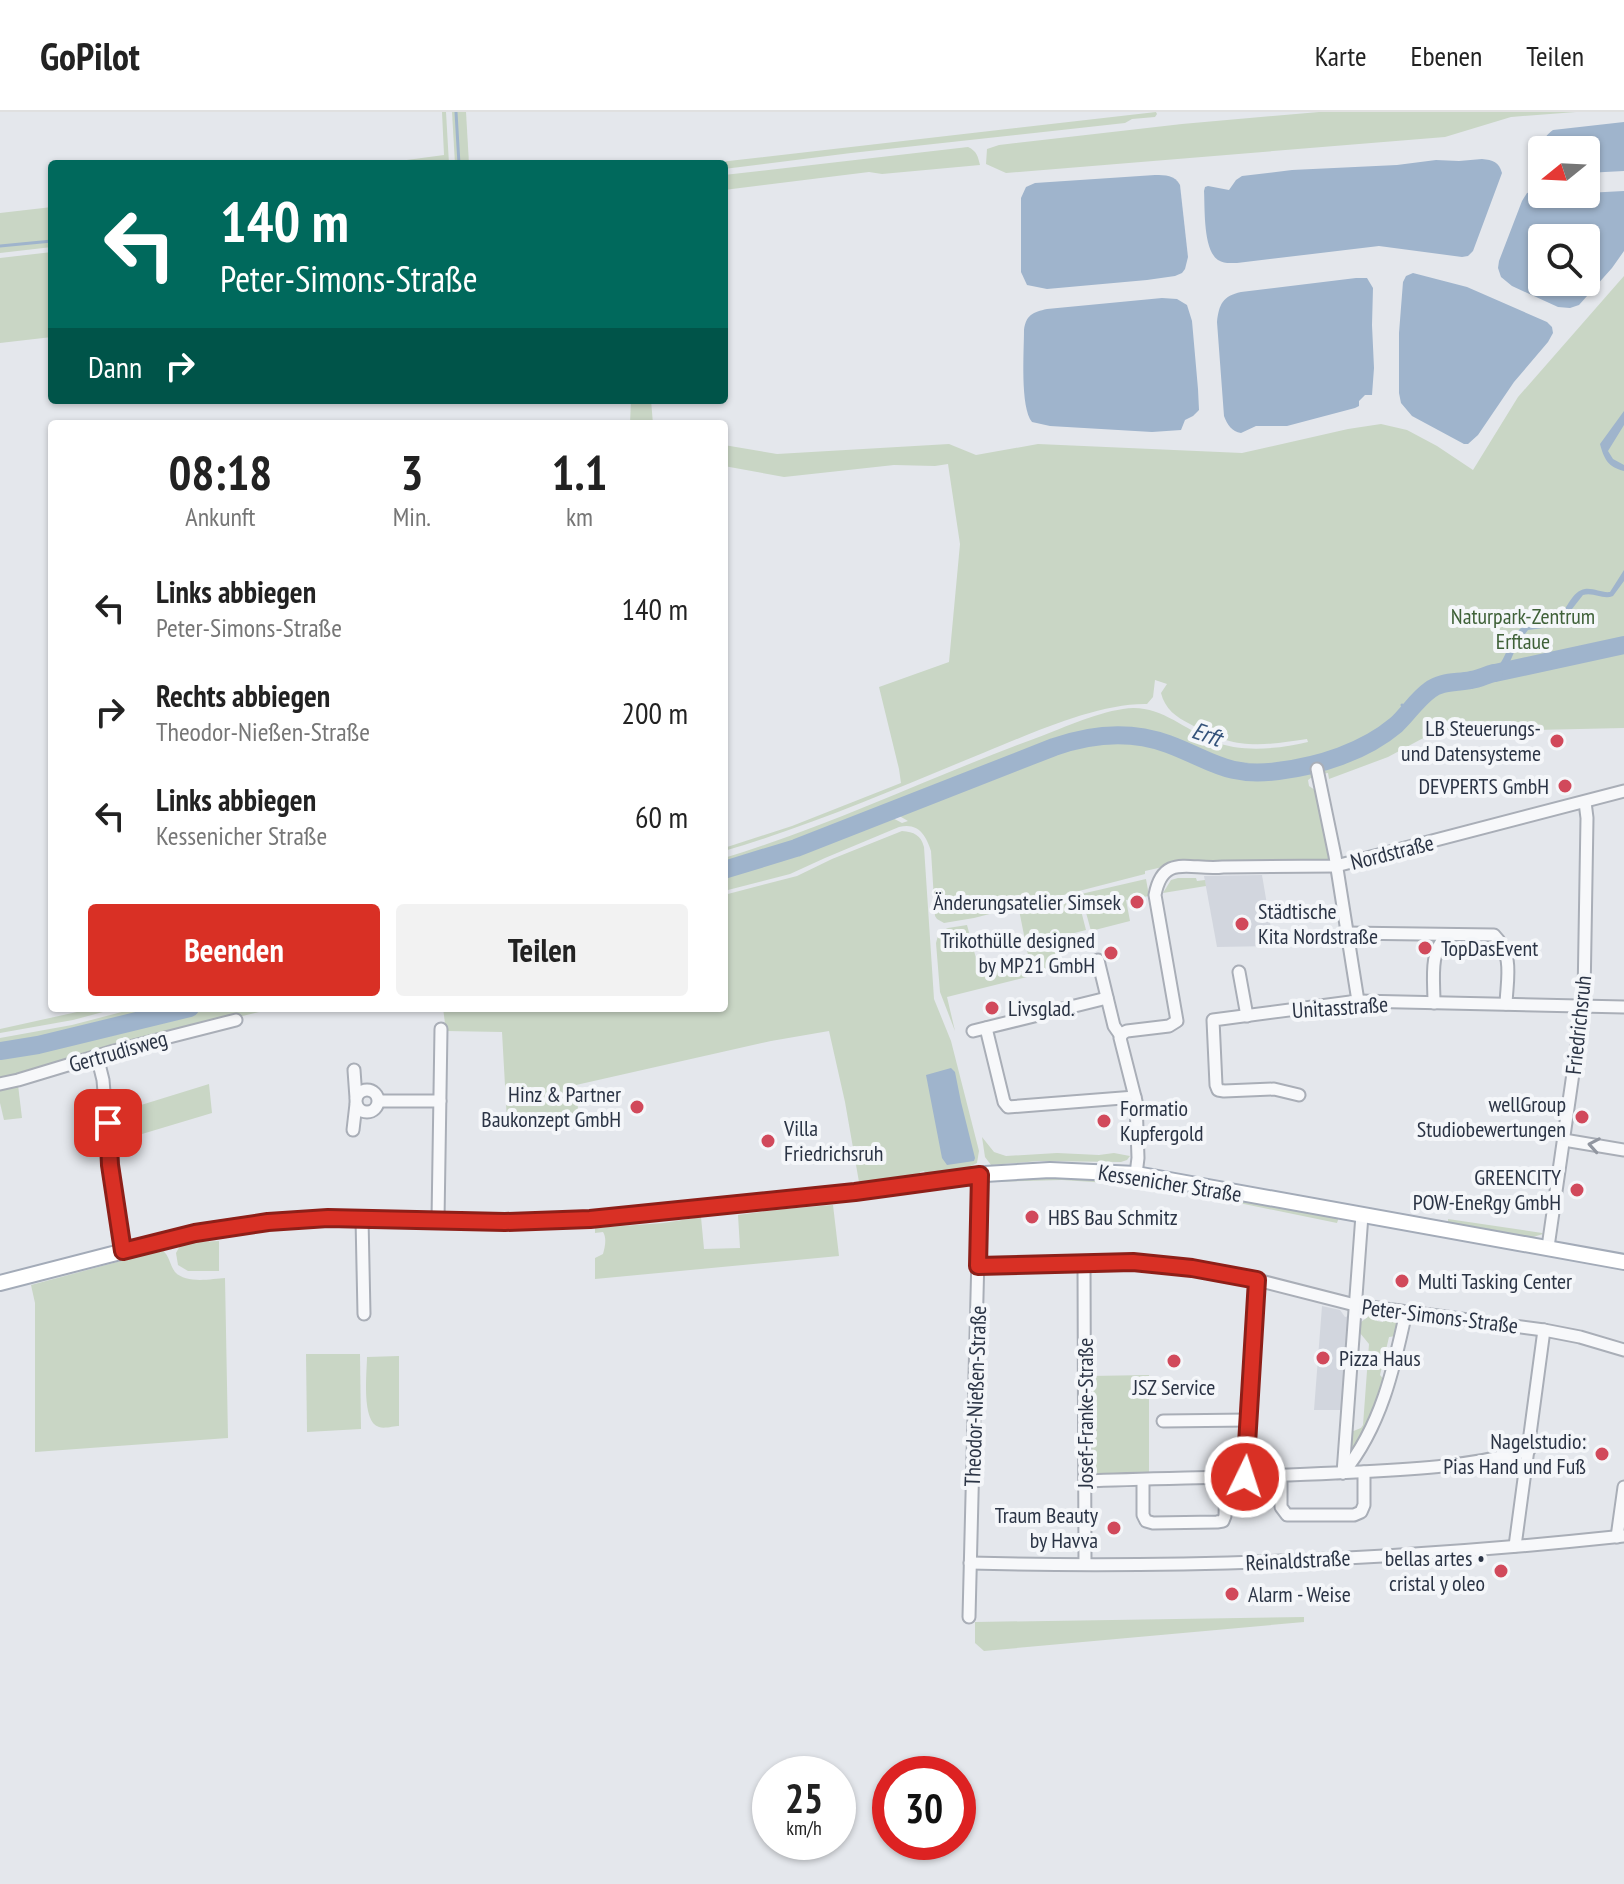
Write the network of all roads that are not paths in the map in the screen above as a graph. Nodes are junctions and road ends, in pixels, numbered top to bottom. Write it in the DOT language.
graph roads {
  1 [pos="1317,769"];
  2 [pos="1624,791"];
  3 [pos="1585,802"];
  4 [pos="1336,866"];
  5 [pos="1346,933"];
  6 [pos="1447,935"];
  7 [pos="1098,960"];
  8 [pos="1239,972"];
  9 [pos="1107,998"];
  10 [pos="1358,1001"];
  11 [pos="1434,1003"];
  12 [pos="1506,1004"];
  13 [pos="1583,1006"];
  14 [pos="1624,1007"];
  15 [pos="1247,1016"];
  16 [pos="236,1020"];
  17 [pos="986,1028"];
  18 [pos="441,1029"];
  19 [pos="973,1031"];
  20 [pos="1121,1036"];
  21 [pos="97,1056"];
  22 [pos="354,1070"];
  23 [pos="0,1084"];
  24 [pos="1299,1095"];
  25 [pos="1135,1097"];
  26 [pos="356,1101"];
  27 [pos="440,1101"];
  28 [pos="353,1130"];
  29 [pos="1564,1140"];
  30 [pos="1624,1150"];
  31 [pos="1136,1174"];
  32 [pos="980,1175"];
  33 [pos="1362,1215"];
  34 [pos="362,1218"];
  35 [pos="438,1220"];
  36 [pos="1548,1247"];
  37 [pos="123,1251"];
  38 [pos="1624,1262"];
  39 [pos="1084,1263"];
  40 [pos="978,1266"];
  41 [pos="1257,1280"];
  42 [pos="0,1283"];
  43 [pos="1355,1305"];
  44 [pos="1406,1312"];
  45 [pos="364,1314"];
  46 [pos="1544,1330"];
  47 [pos="1624,1350"];
  48 [pos="1249,1420"];
  49 [pos="1163,1421"];
  50 [pos="1529,1450"];
  51 [pos="1364,1472"];
  52 [pos="1343,1473"];
  53 [pos="1281,1476"];
  54 [pos="1245,1477"];
  55 [pos="1226,1478"];
  56 [pos="1143,1480"];
  57 [pos="1085,1481"];
  58 [pos="1624,1487"];
  59 [pos="1620,1537"];
  60 [pos="1515,1546"];
  61 [pos="970,1563"];
  62 [pos="1085,1564"];
  63 [pos="969,1617"];
  1 -- 4 [label="street"];
  2 -- 3 [label="street, Nordstraße"];
  3 -- 4 [label="street, Nordstraße"];
  3 -- 13 [label="street, Friedrichsruh"];
  4 -- 5 [label="street"];
  4 -- 20 [label="street, Nordstraße"];
  5 -- 6 [label="street"];
  5 -- 10 [label="street"];
  6 -- 11 [label="street"];
  6 -- 12 [label="street"];
  7 -- 9 [label="street"];
  8 -- 15 [label="street"];
  9 -- 17 [label="street"];
  9 -- 20 [label="street"];
  10 -- 11 [label="street, Unitasstraße"];
  10 -- 15 [label="street, Unitasstraße"];
  11 -- 12 [label="street, Unitasstraße"];
  12 -- 13 [label="street, Unitasstraße"];
  13 -- 14 [label="street, Unitasstraße"];
  13 -- 29 [label="street, Friedrichsruh"];
  15 -- 24 [label="street, Unitasstraße"];
  16 -- 21 [label="street, Gertrudisweg"];
  17 -- 19 [label="street"];
  17 -- 25 [label="street"];
  18 -- 27 [label="street"];
  20 -- 25 [label="street"];
  21 -- 23 [label="street, Gertrudisweg"];
  21 -- 37 [label="street"];
  22 -- 26 [label="street"];
  25 -- 31 [label="street"];
  26 -- 27 [label="street"];
  26 -- 28 [label="street"];
  27 -- 35 [label="street"];
  30 -- 29 [label="street, one-way"];
  29 -- 36 [label="street, Friedrichsruh"];
  31 -- 32 [label="main road, Kessenicher Straße"];
  31 -- 33 [label="main road, Kessenicher Straße"];
  32 -- 35 [label="main road, Kessenicher Straße"];
  32 -- 40 [label="street, Theodor-Nießen-Straße"];
  33 -- 36 [label="main road, Kessenicher Straße"];
  33 -- 43 [label="street"];
  34 -- 35 [label="main road, Kessenicher Straße"];
  34 -- 37 [label="main road, Kessenicher Straße"];
  34 -- 45 [label="street"];
  36 -- 38 [label="main road, Kessenicher Straße"];
  37 -- 42 [label="main road, Kessenicher Straße"];
  39 -- 40 [label="street, Peter-Simons-Straße"];
  39 -- 41 [label="street, Peter-Simons-Straße"];
  39 -- 57 [label="street, Josef-Franke-Straße"];
  40 -- 61 [label="street, Theodor-Nießen-Straße"];
  41 -- 43 [label="street, Peter-Simons-Straße"];
  41 -- 48 [label="street"];
  43 -- 44 [label="street, Peter-Simons-Straße"];
  43 -- 52 [label="street"];
  44 -- 46 [label="street, Peter-Simons-Straße"];
  44 -- 52 [label="street"];
  46 -- 47 [label="street, Peter-Simons-Straße"];
  46 -- 50 [label="street"];
  48 -- 49 [label="street"];
  48 -- 54 [label="street"];
  50 -- 51 [label="street"];
  50 -- 60 [label="street"];
  51 -- 52 [label="street"];
  51 -- 53 [label="street"];
  52 -- 53 [label="street"];
  53 -- 54 [label="street"];
  54 -- 55 [label="street"];
  55 -- 56 [label="street"];
  55 -- 56 [label="street"];
  56 -- 57 [label="street"];
  57 -- 62 [label="street, Josef-Franke-Straße"];
  58 -- 59 [label="street"];
  59 -- 60 [label="street, Reinaldstraße"];
  60 -- 62 [label="street, Reinaldstraße"];
  61 -- 62 [label="street, Reinaldstraße"];
  61 -- 63 [label="street, Theodor-Nießen-Straße"];
}
